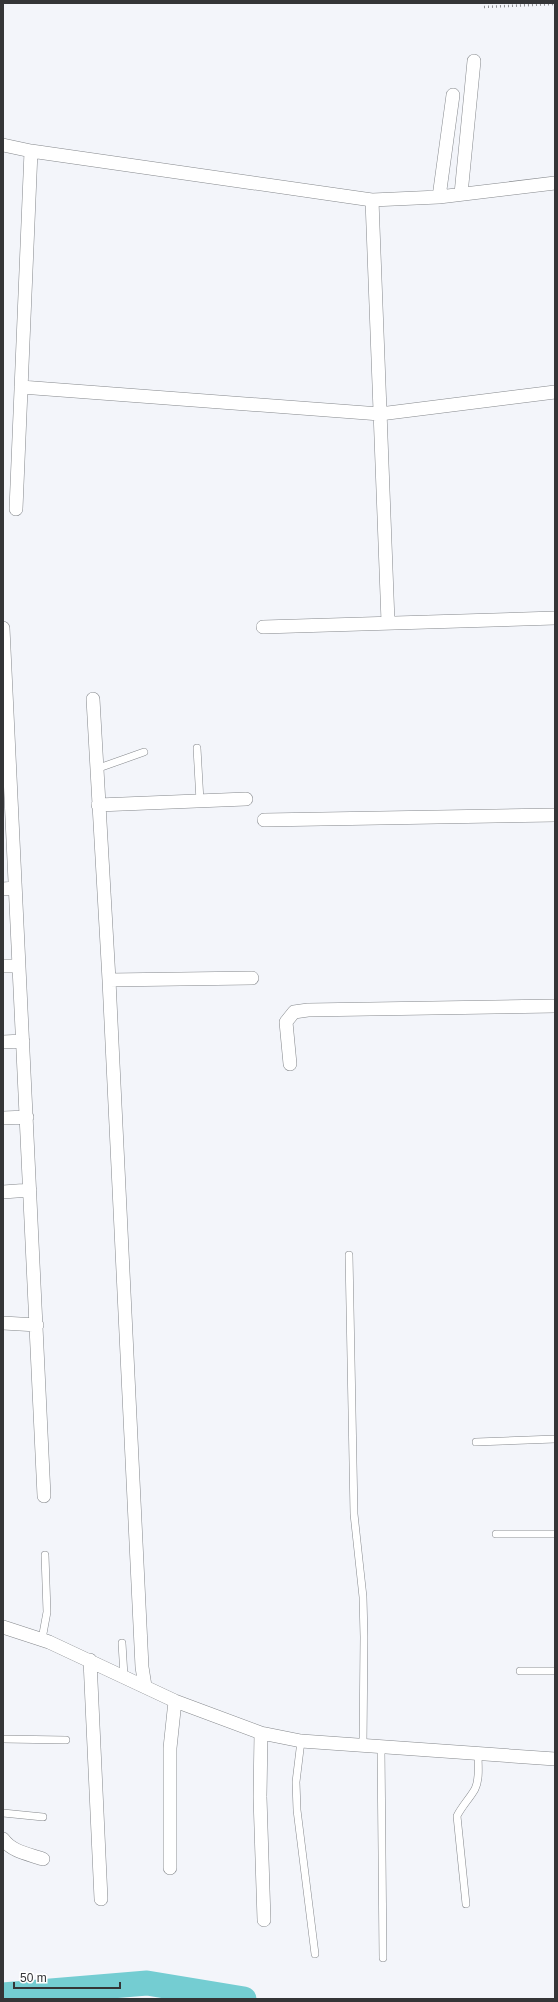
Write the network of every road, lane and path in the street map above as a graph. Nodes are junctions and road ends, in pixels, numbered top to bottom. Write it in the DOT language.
graph roads {
  1 [pos="555,4"];
  2 [pos="484,7"];
  3 [pos="474,61"];
  4 [pos="453,95"];
  5 [pos="3,145"];
  6 [pos="31,151"];
  7 [pos="555,184"];
  8 [pos="461,194"];
  9 [pos="439,197"];
  10 [pos="372,200"];
  11 [pos="21,387"];
  12 [pos="555,392"];
  13 [pos="380,414"];
  14 [pos="16,509"];
  15 [pos="555,618"];
  16 [pos="388,622"];
  17 [pos="263,627"];
  18 [pos="3,628"];
  19 [pos="4,673"];
  20 [pos="93,699"];
  21 [pos="6,745"];
  22 [pos="197,748"];
  23 [pos="144,752"];
  24 [pos="96,769"];
  25 [pos="246,799"];
  26 [pos="200,801"];
  27 [pos="98,805"];
  28 [pos="8,809"];
  29 [pos="555,815"];
  30 [pos="264,820"];
  31 [pos="9,889"];
  32 [pos="3,966"];
  33 [pos="19,966"];
  34 [pos="252,978"];
  35 [pos="109,980"];
  36 [pos="555,1006"];
  37 [pos="23,1041"];
  38 [pos="3,1042"];
  39 [pos="290,1064"];
  40 [pos="27,1117"];
  41 [pos="3,1118"];
  42 [pos="30,1190"];
  43 [pos="3,1192"];
  44 [pos="350,1255"];
  45 [pos="3,1323"];
  46 [pos="37,1325"];
  47 [pos="555,1439"];
  48 [pos="476,1442"];
  49 [pos="44,1496"];
  50 [pos="496,1534"];
  51 [pos="555,1534"];
  52 [pos="45,1555"];
  53 [pos="3,1627"];
  54 [pos="42,1639"];
  55 [pos="122,1643"];
  56 [pos="90,1660"];
  57 [pos="520,1671"];
  58 [pos="555,1671"];
  59 [pos="124,1676"];
  60 [pos="145,1686"];
  61 [pos="176,1701"];
  62 [pos="261,1733"];
  63 [pos="3,1739"];
  64 [pos="66,1740"];
  65 [pos="301,1741"];
  66 [pos="363,1746"];
  67 [pos="381,1748"];
  68 [pos="478,1754"];
  69 [pos="555,1759"];
  70 [pos="3,1813"];
  71 [pos="43,1817"];
  72 [pos="3,1839"];
  73 [pos="43,1859"];
  74 [pos="170,1868"];
  75 [pos="101,1899"];
  76 [pos="466,1904"];
  77 [pos="264,1920"];
  78 [pos="315,1954"];
  79 [pos="382,1958"];
  1 -- 2 [label="path"];
  3 -- 8 [label="street"];
  4 -- 9 [label="street"];
  5 -- 6 [label="street"];
  6 -- 10 [label="street"];
  6 -- 11 [label="street"];
  7 -- 8 [label="street"];
  8 -- 9 [label="street"];
  9 -- 10 [label="street"];
  10 -- 13 [label="street"];
  11 -- 13 [label="street"];
  11 -- 14 [label="street"];
  12 -- 13 [label="street"];
  13 -- 16 [label="street"];
  15 -- 16 [label="street"];
  16 -- 17 [label="street"];
  18 -- 19 [label="street"];
  19 -- 21 [label="street"];
  20 -- 24 [label="street"];
  21 -- 28 [label="street"];
  22 -- 26 [label="lane"];
  23 -- 24 [label="lane"];
  24 -- 27 [label="street"];
  25 -- 26 [label="street"];
  26 -- 27 [label="street"];
  27 -- 35 [label="street"];
  28 -- 31 [label="street"];
  29 -- 30 [label="street"];
  31 -- 33 [label="street"];
  32 -- 33 [label="street"];
  33 -- 37 [label="street"];
  34 -- 35 [label="street"];
  35 -- 60 [label="street"];
  36 -- 39 [label="street"];
  37 -- 38 [label="street"];
  37 -- 40 [label="street"];
  40 -- 41 [label="street"];
  40 -- 42 [label="street"];
  42 -- 43 [label="street"];
  42 -- 46 [label="street"];
  44 -- 66 [label="lane"];
  45 -- 46 [label="street"];
  46 -- 49 [label="street"];
  47 -- 48 [label="lane"];
  50 -- 51 [label="lane"];
  52 -- 54 [label="lane"];
  53 -- 54 [label="street"];
  54 -- 56 [label="street"];
  55 -- 59 [label="lane"];
  56 -- 59 [label="street"];
  56 -- 75 [label="street"];
  57 -- 58 [label="lane"];
  59 -- 60 [label="street"];
  60 -- 61 [label="street"];
  61 -- 62 [label="street"];
  61 -- 74 [label="street"];
  62 -- 65 [label="street"];
  62 -- 77 [label="street"];
  63 -- 64 [label="lane"];
  65 -- 66 [label="street"];
  65 -- 78 [label="lane"];
  66 -- 67 [label="street"];
  67 -- 68 [label="street"];
  67 -- 79 [label="lane"];
  68 -- 69 [label="street"];
  68 -- 76 [label="lane"];
  70 -- 71 [label="lane"];
  72 -- 73 [label="street"];
}
